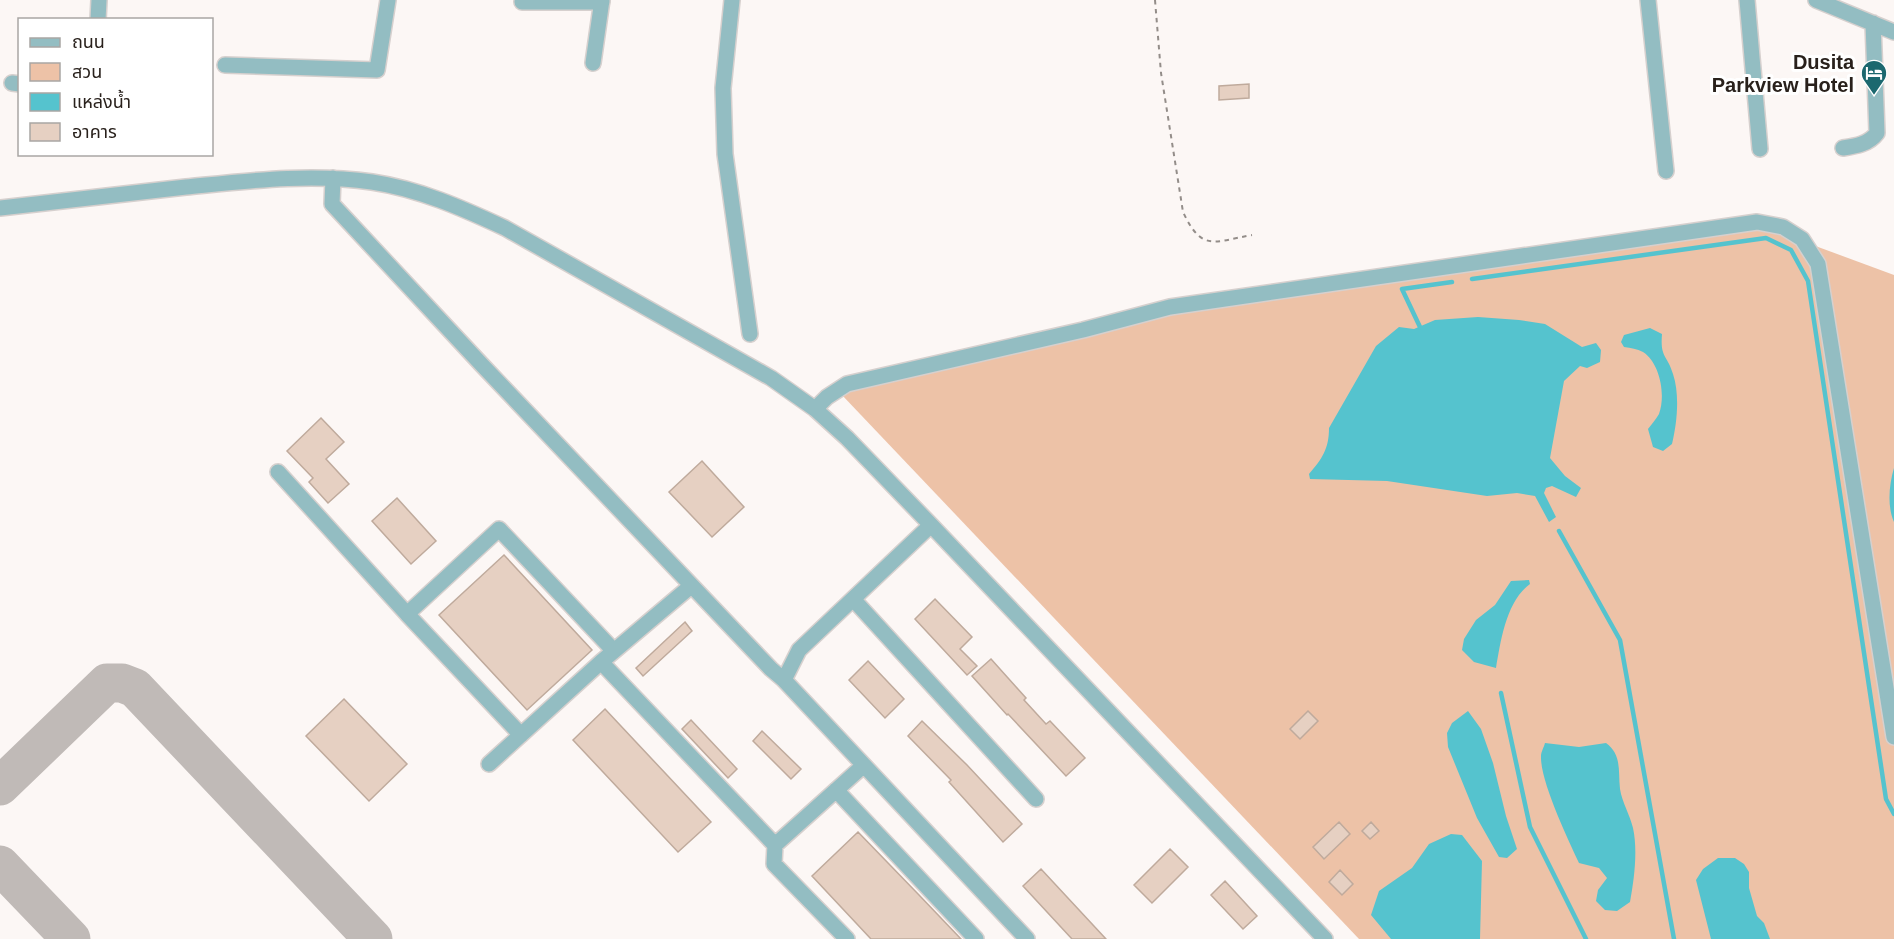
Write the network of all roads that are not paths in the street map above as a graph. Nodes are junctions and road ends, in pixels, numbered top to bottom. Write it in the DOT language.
graph roads {
  1 [pos="99,0"];
  2 [pos="388,0"];
  3 [pos="732,0"];
  4 [pos="1648,0"];
  5 [pos="1747,0"];
  6 [pos="1816,0"];
  7 [pos="602,1"];
  8 [pos="522,2"];
  9 [pos="98,18"];
  10 [pos="1872,23"];
  11 [pos="1894,32"];
  12 [pos="593,63"];
  13 [pos="225,65"];
  14 [pos="1844,148"];
  15 [pos="1760,149"];
  16 [pos="1666,171"];
  17 [pos="333,178"];
  18 [pos="0,208"];
  19 [pos="750,334"];
  20 [pos="815,409"];
  21 [pos="278,472"];
  22 [pos="931,525"];
  23 [pos="691,586"];
  24 [pos="853,599"];
  25 [pos="407,614"];
  26 [pos="614,651"];
  27 [pos="601,662"];
  28 [pos="783,680"];
  29 [pos="521,735"];
  30 [pos="1894,736"];
  31 [pos="489,764"];
  32 [pos="863,766"];
  33 [pos="836,790"];
  34 [pos="1036,799"];
  35 [pos="775,845"];
  36 [pos="846,939"];
  37 [pos="976,939"];
  38 [pos="1027,939"];
  39 [pos="1325,939"];
  1 -- 9 [label="street"];
  2 -- 13 [label="street"];
  3 -- 19 [label="street"];
  4 -- 16 [label="street"];
  5 -- 15 [label="street"];
  6 -- 10 [label="street"];
  7 -- 8 [label="street"];
  7 -- 12 [label="street"];
  10 -- 11 [label="street"];
  10 -- 14 [label="street"];
  17 -- 18 [label="street"];
  17 -- 20 [label="street"];
  17 -- 23 [label="street"];
  20 -- 22 [label="street"];
  20 -- 30 [label="street"];
  21 -- 25 [label="street"];
  22 -- 24 [label="street"];
  22 -- 39 [label="street"];
  23 -- 26 [label="street"];
  23 -- 28 [label="street"];
  24 -- 28 [label="street"];
  24 -- 34 [label="street"];
  25 -- 26 [label="street"];
  25 -- 29 [label="street"];
  26 -- 27 [label="street"];
  27 -- 29 [label="street"];
  27 -- 35 [label="street"];
  28 -- 32 [label="street"];
  29 -- 31 [label="street"];
  32 -- 33 [label="street"];
  32 -- 38 [label="street"];
  33 -- 35 [label="street"];
  33 -- 37 [label="street"];
  35 -- 36 [label="street"];
}
